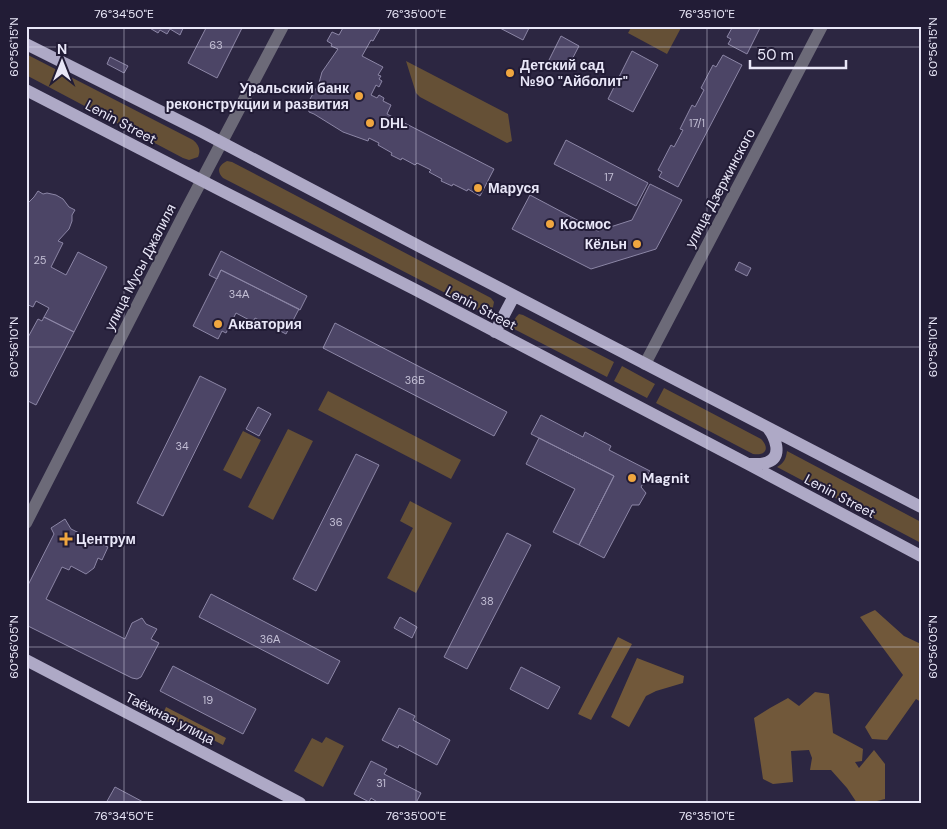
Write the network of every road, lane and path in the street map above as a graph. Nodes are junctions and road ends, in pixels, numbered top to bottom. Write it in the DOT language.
graph roads {
  1 [pos="283,26"];
  2 [pos="822,26"];
  3 [pos="26,44"];
  4 [pos="26,90"];
  5 [pos="222,143"];
  6 [pos="202,181"];
  7 [pos="514,296"];
  8 [pos="495,332"];
  9 [pos="646,364"];
  10 [pos="767,427"];
  11 [pos="748,464"];
  12 [pos="921,507"];
  13 [pos="26,523"];
  14 [pos="921,556"];
  15 [pos="26,660"];
  16 [pos="300,803"];
  1 -- 5 [label="street, улица Мусы Джалиля"];
  2 -- 9 [label="street, улица Дзержинского"];
  3 -- 5 [label="main road, Lenin Street"];
  4 -- 6 [label="main road, Lenin Street"];
  5 -- 6 [label="street, улица Мусы Джалиля"];
  5 -- 7 [label="main road, Lenin Street"];
  6 -- 8 [label="main road, Lenin Street"];
  6 -- 13 [label="street, улица Мусы Джалиля"];
  7 -- 8 [label="main road"];
  7 -- 9 [label="main road, Lenin Street"];
  8 -- 11 [label="main road, Lenin Street"];
  9 -- 10 [label="main road, Lenin Street"];
  10 -- 11 [label="main road"];
  10 -- 12 [label="main road, Lenin Street"];
  11 -- 14 [label="main road, Lenin Street"];
  15 -- 16 [label="main road, Таёжная улица"];
}
